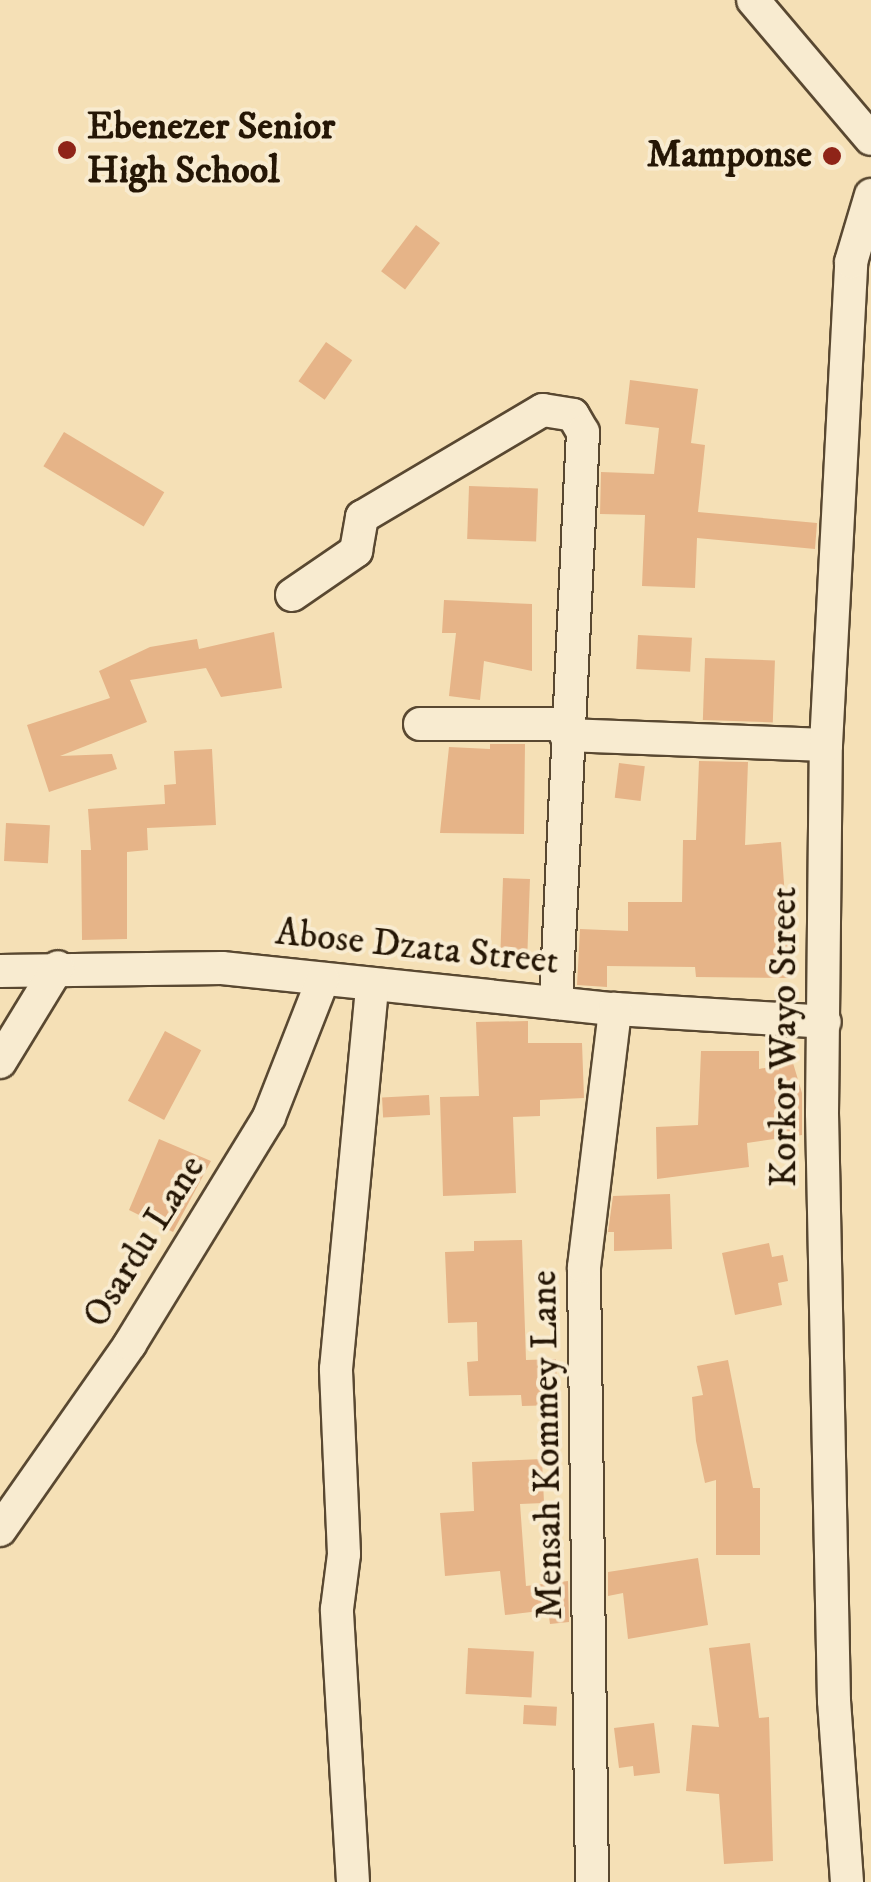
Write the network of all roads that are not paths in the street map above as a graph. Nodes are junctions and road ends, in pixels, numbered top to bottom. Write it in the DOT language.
graph roads {
  1 [pos="753,0"];
  2 [pos="871,139"];
  3 [pos="871,196"];
  4 [pos="292,595"];
  5 [pos="420,724"];
  6 [pos="566,729"];
  7 [pos="826,745"];
  8 [pos="58,966"];
  9 [pos="0,971"];
  10 [pos="323,979"];
  11 [pos="372,986"];
  12 [pos="556,1003"];
  13 [pos="614,1009"];
  14 [pos="825,1022"];
  15 [pos="0,1062"];
  16 [pos="0,1530"];
  17 [pos="354,1882"];
  18 [pos="592,1882"];
  19 [pos="847,1882"];
  1 -- 2 [label="street"];
  3 -- 7 [label="street, Korkor Wayo Street"];
  4 -- 6 [label="street"];
  5 -- 6 [label="street"];
  6 -- 7 [label="street"];
  6 -- 12 [label="street"];
  7 -- 14 [label="street, Korkor Wayo Street"];
  8 -- 9 [label="street, Abose Dzata Street"];
  8 -- 10 [label="street, Abose Dzata Street"];
  8 -- 15 [label="street"];
  10 -- 11 [label="street, Abose Dzata Street"];
  10 -- 16 [label="street, Osardu Lane"];
  11 -- 12 [label="street, Abose Dzata Street"];
  11 -- 17 [label="street"];
  12 -- 13 [label="street, Abose Dzata Street"];
  13 -- 14 [label="street, Abose Dzata Street"];
  13 -- 18 [label="street, Mensah Kommey Lane"];
  14 -- 19 [label="street, Korkor Wayo Street"];
}
